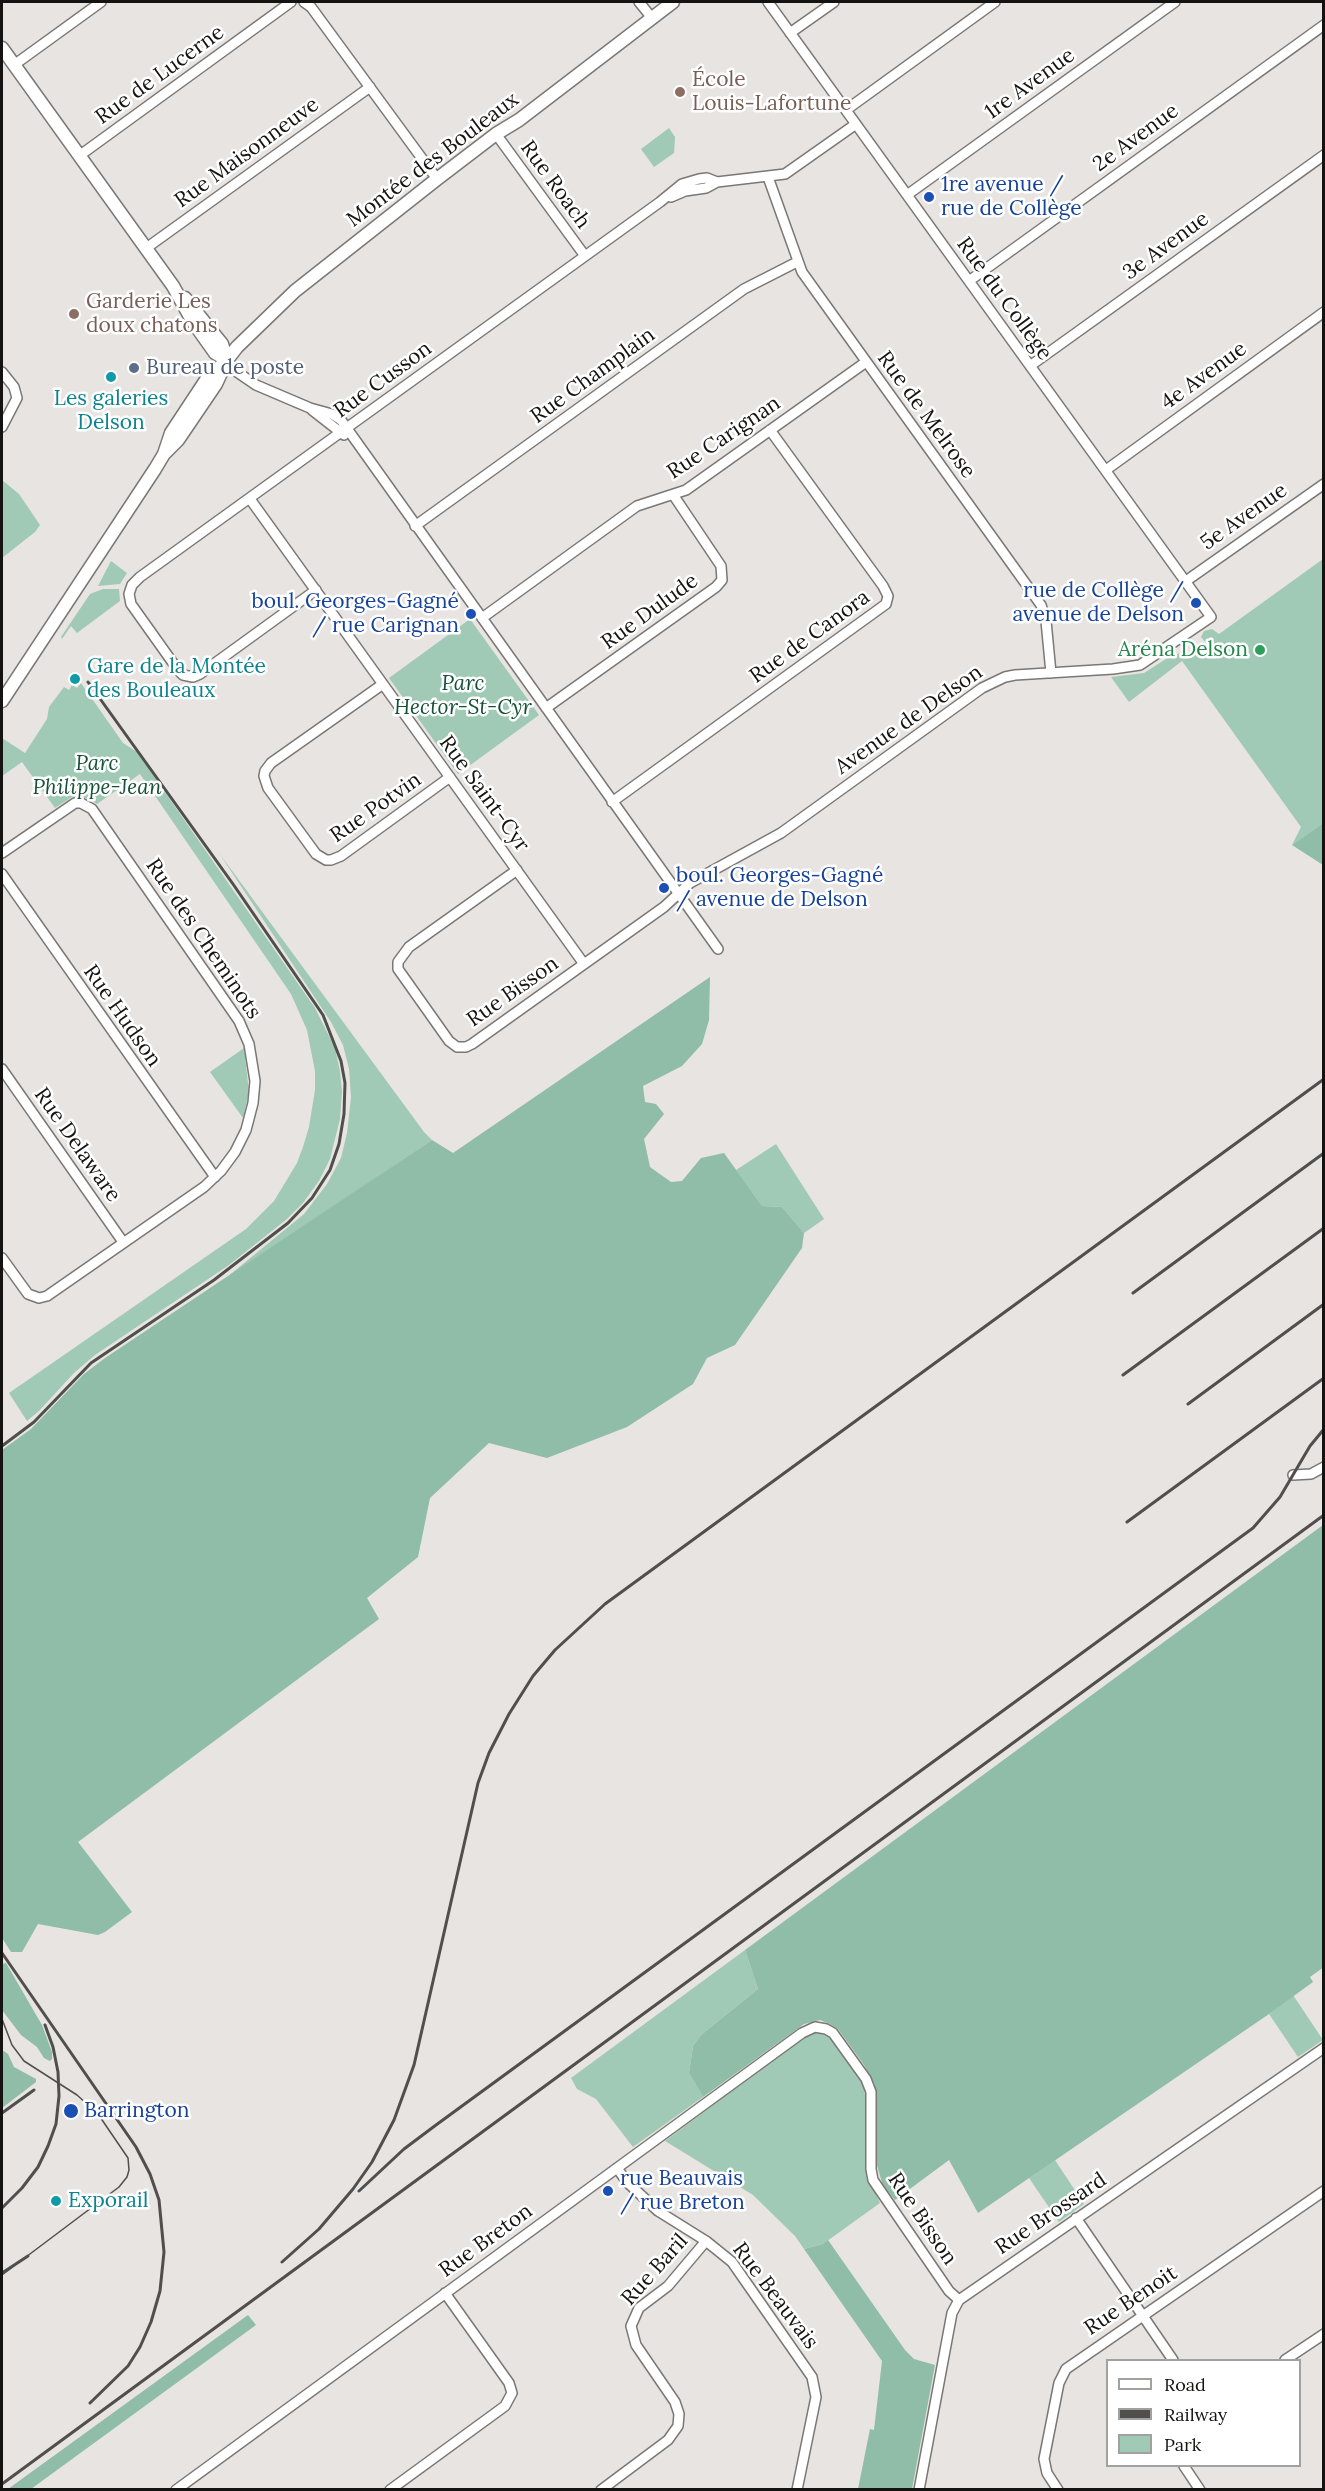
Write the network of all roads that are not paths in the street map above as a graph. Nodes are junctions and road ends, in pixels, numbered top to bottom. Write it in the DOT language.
graph roads {
  1 [pos="101,2"];
  2 [pos="291,2"];
  3 [pos="304,2"];
  4 [pos="639,2"];
  5 [pos="673,2"];
  6 [pos="768,2"];
  7 [pos="834,2"];
  8 [pos="995,2"];
  9 [pos="1175,2"];
  10 [pos="652,18"];
  11 [pos="1323,25"];
  12 [pos="790,33"];
  13 [pos="2,48"];
  14 [pos="14,65"];
  15 [pos="369,87"];
  16 [pos="846,110"];
  17 [pos="856,124"];
  18 [pos="496,134"];
  19 [pos="1323,155"];
  20 [pos="79,156"];
  21 [pos="768,177"];
  22 [pos="436,179"];
  23 [pos="907,195"];
  24 [pos="145,249"];
  25 [pos="585,256"];
  26 [pos="797,262"];
  27 [pos="969,280"];
  28 [pos="1323,312"];
  29 [pos="227,360"];
  30 [pos="866,362"];
  31 [pos="1030,366"];
  32 [pos="2,372"];
  33 [pos="2,427"];
  34 [pos="344,430"];
  35 [pos="771,430"];
  36 [pos="1106,470"];
  37 [pos="1323,484"];
  38 [pos="674,496"];
  39 [pos="250,499"];
  40 [pos="415,526"];
  41 [pos="1186,581"];
  42 [pos="316,590"];
  43 [pos="1211,617"];
  44 [pos="482,618"];
  45 [pos="1051,673"];
  46 [pos="383,684"];
  47 [pos="2,701"];
  48 [pos="546,708"];
  49 [pos="450,777"];
  50 [pos="612,802"];
  51 [pos="2,853"];
  52 [pos="517,870"];
  53 [pos="2,874"];
  54 [pos="679,894"];
  55 [pos="718,949"];
  56 [pos="584,964"];
  57 [pos="2,1069"];
  58 [pos="215,1177"];
  59 [pos="123,1242"];
  60 [pos="2,1258"];
  61 [pos="1323,1467"];
  62 [pos="1293,1475"];
  63 [pos="820,2027"];
  64 [pos="1323,2048"];
  65 [pos="617,2168"];
  66 [pos="1323,2191"];
  67 [pos="1076,2218"];
  68 [pos="706,2241"];
  69 [pos="445,2293"];
  70 [pos="959,2300"];
  71 [pos="1142,2316"];
  72 [pos="1323,2334"];
  73 [pos="1172,2359"];
  74 [pos="1288,2359"];
  75 [pos="1185,2467"];
  76 [pos="176,2490"];
  77 [pos="390,2490"];
  78 [pos="601,2490"];
  79 [pos="797,2490"];
  80 [pos="919,2490"];
  81 [pos="1058,2490"];
  82 [pos="1200,2490"];
  1 -- 14 [label="street"];
  2 -- 20 [label="street, Rue de Lucerne"];
  3 -- 15 [label="street"];
  4 -- 10 [label="street"];
  5 -- 10 [label="street, Montée des Bouleaux"];
  6 -- 12 [label="street, Rue du Collège"];
  7 -- 12 [label="street"];
  8 -- 16 [label="street"];
  9 -- 23 [label="street, 1re Avenue"];
  10 -- 18 [label="street, Montée des Bouleaux"];
  11 -- 27 [label="street, 2e Avenue"];
  12 -- 16 [label="street, Rue du Collège"];
  13 -- 14 [label="street"];
  14 -- 20 [label="street"];
  15 -- 22 [label="street"];
  15 -- 24 [label="street, Rue Maisonneuve"];
  16 -- 17 [label="street, Rue du Collège"];
  17 -- 21 [label="street, Rue Cusson"];
  17 -- 23 [label="street, Rue du Collège"];
  18 -- 22 [label="street, Montée des Bouleaux"];
  18 -- 25 [label="street, Rue Roach"];
  19 -- 31 [label="street, 3e Avenue"];
  20 -- 24 [label="street"];
  21 -- 25 [label="street, Rue Cusson"];
  21 -- 26 [label="street, Rue de Melrose"];
  22 -- 29 [label="street, Montée des Bouleaux"];
  23 -- 27 [label="street, Rue du Collège"];
  24 -- 29 [label="street"];
  25 -- 34 [label="street, Rue Cusson"];
  26 -- 30 [label="street, Rue de Melrose"];
  26 -- 40 [label="street, Rue Champlain"];
  27 -- 31 [label="street, Rue du Collège"];
  28 -- 36 [label="street, 4e Avenue"];
  29 -- 34 [label="street"];
  29 -- 47 [label="street, Montée des Bouleaux"];
  30 -- 35 [label="street, Rue Carignan"];
  30 -- 45 [label="street, Rue de Melrose"];
  31 -- 36 [label="street, Rue du Collège"];
  32 -- 33 [label="street"];
  34 -- 39 [label="street, Rue Cusson"];
  34 -- 40 [label="street"];
  35 -- 38 [label="street, Rue Carignan"];
  35 -- 50 [label="street, Rue de Canora"];
  36 -- 41 [label="street, Rue du Collège"];
  37 -- 41 [label="street, 5e Avenue"];
  38 -- 44 [label="street, Rue Carignan"];
  38 -- 48 [label="street, Rue Dulude"];
  39 -- 42 [label="street, Rue Saint-Cyr"];
  39 -- 42 [label="street, Rue Cusson"];
  40 -- 44 [label="street"];
  41 -- 43 [label="street, Rue du Collège"];
  42 -- 46 [label="street, Rue Saint-Cyr"];
  43 -- 45 [label="street, Avenue de Delson"];
  44 -- 48 [label="street"];
  45 -- 54 [label="street, Avenue de Delson"];
  46 -- 49 [label="street, Rue Saint-Cyr"];
  46 -- 49 [label="street, Rue Potvin"];
  48 -- 50 [label="street"];
  49 -- 52 [label="street, Rue Saint-Cyr"];
  50 -- 54 [label="street"];
  51 -- 58 [label="street, Rue des Cheminots"];
  52 -- 56 [label="street, Rue Saint-Cyr"];
  52 -- 56 [label="street, Rue Bisson"];
  53 -- 58 [label="street, Rue Hudson"];
  54 -- 55 [label="street"];
  54 -- 56 [label="street, Rue Bisson"];
  57 -- 59 [label="street, Rue Delaware"];
  58 -- 59 [label="street, Rue des Cheminots"];
  59 -- 60 [label="street, Rue des Cheminots"];
  61 -- 62 [label="street"];
  63 -- 65 [label="street, Rue Breton"];
  63 -- 70 [label="street, Rue Bisson"];
  64 -- 67 [label="street, Rue Brossard"];
  65 -- 68 [label="street, Rue Beauvais"];
  65 -- 69 [label="street, Rue Breton"];
  66 -- 71 [label="street, Rue Benoit"];
  67 -- 70 [label="street, Rue Brossard"];
  67 -- 71 [label="street"];
  68 -- 78 [label="street, Rue Baril"];
  68 -- 79 [label="street, Rue Beauvais"];
  69 -- 76 [label="street, Rue Breton"];
  69 -- 77 [label="street"];
  70 -- 80 [label="street"];
  71 -- 73 [label="street"];
  71 -- 81 [label="street, Rue Benoit"];
  72 -- 74 [label="street"];
  75 -- 82 [label="street"];
}
